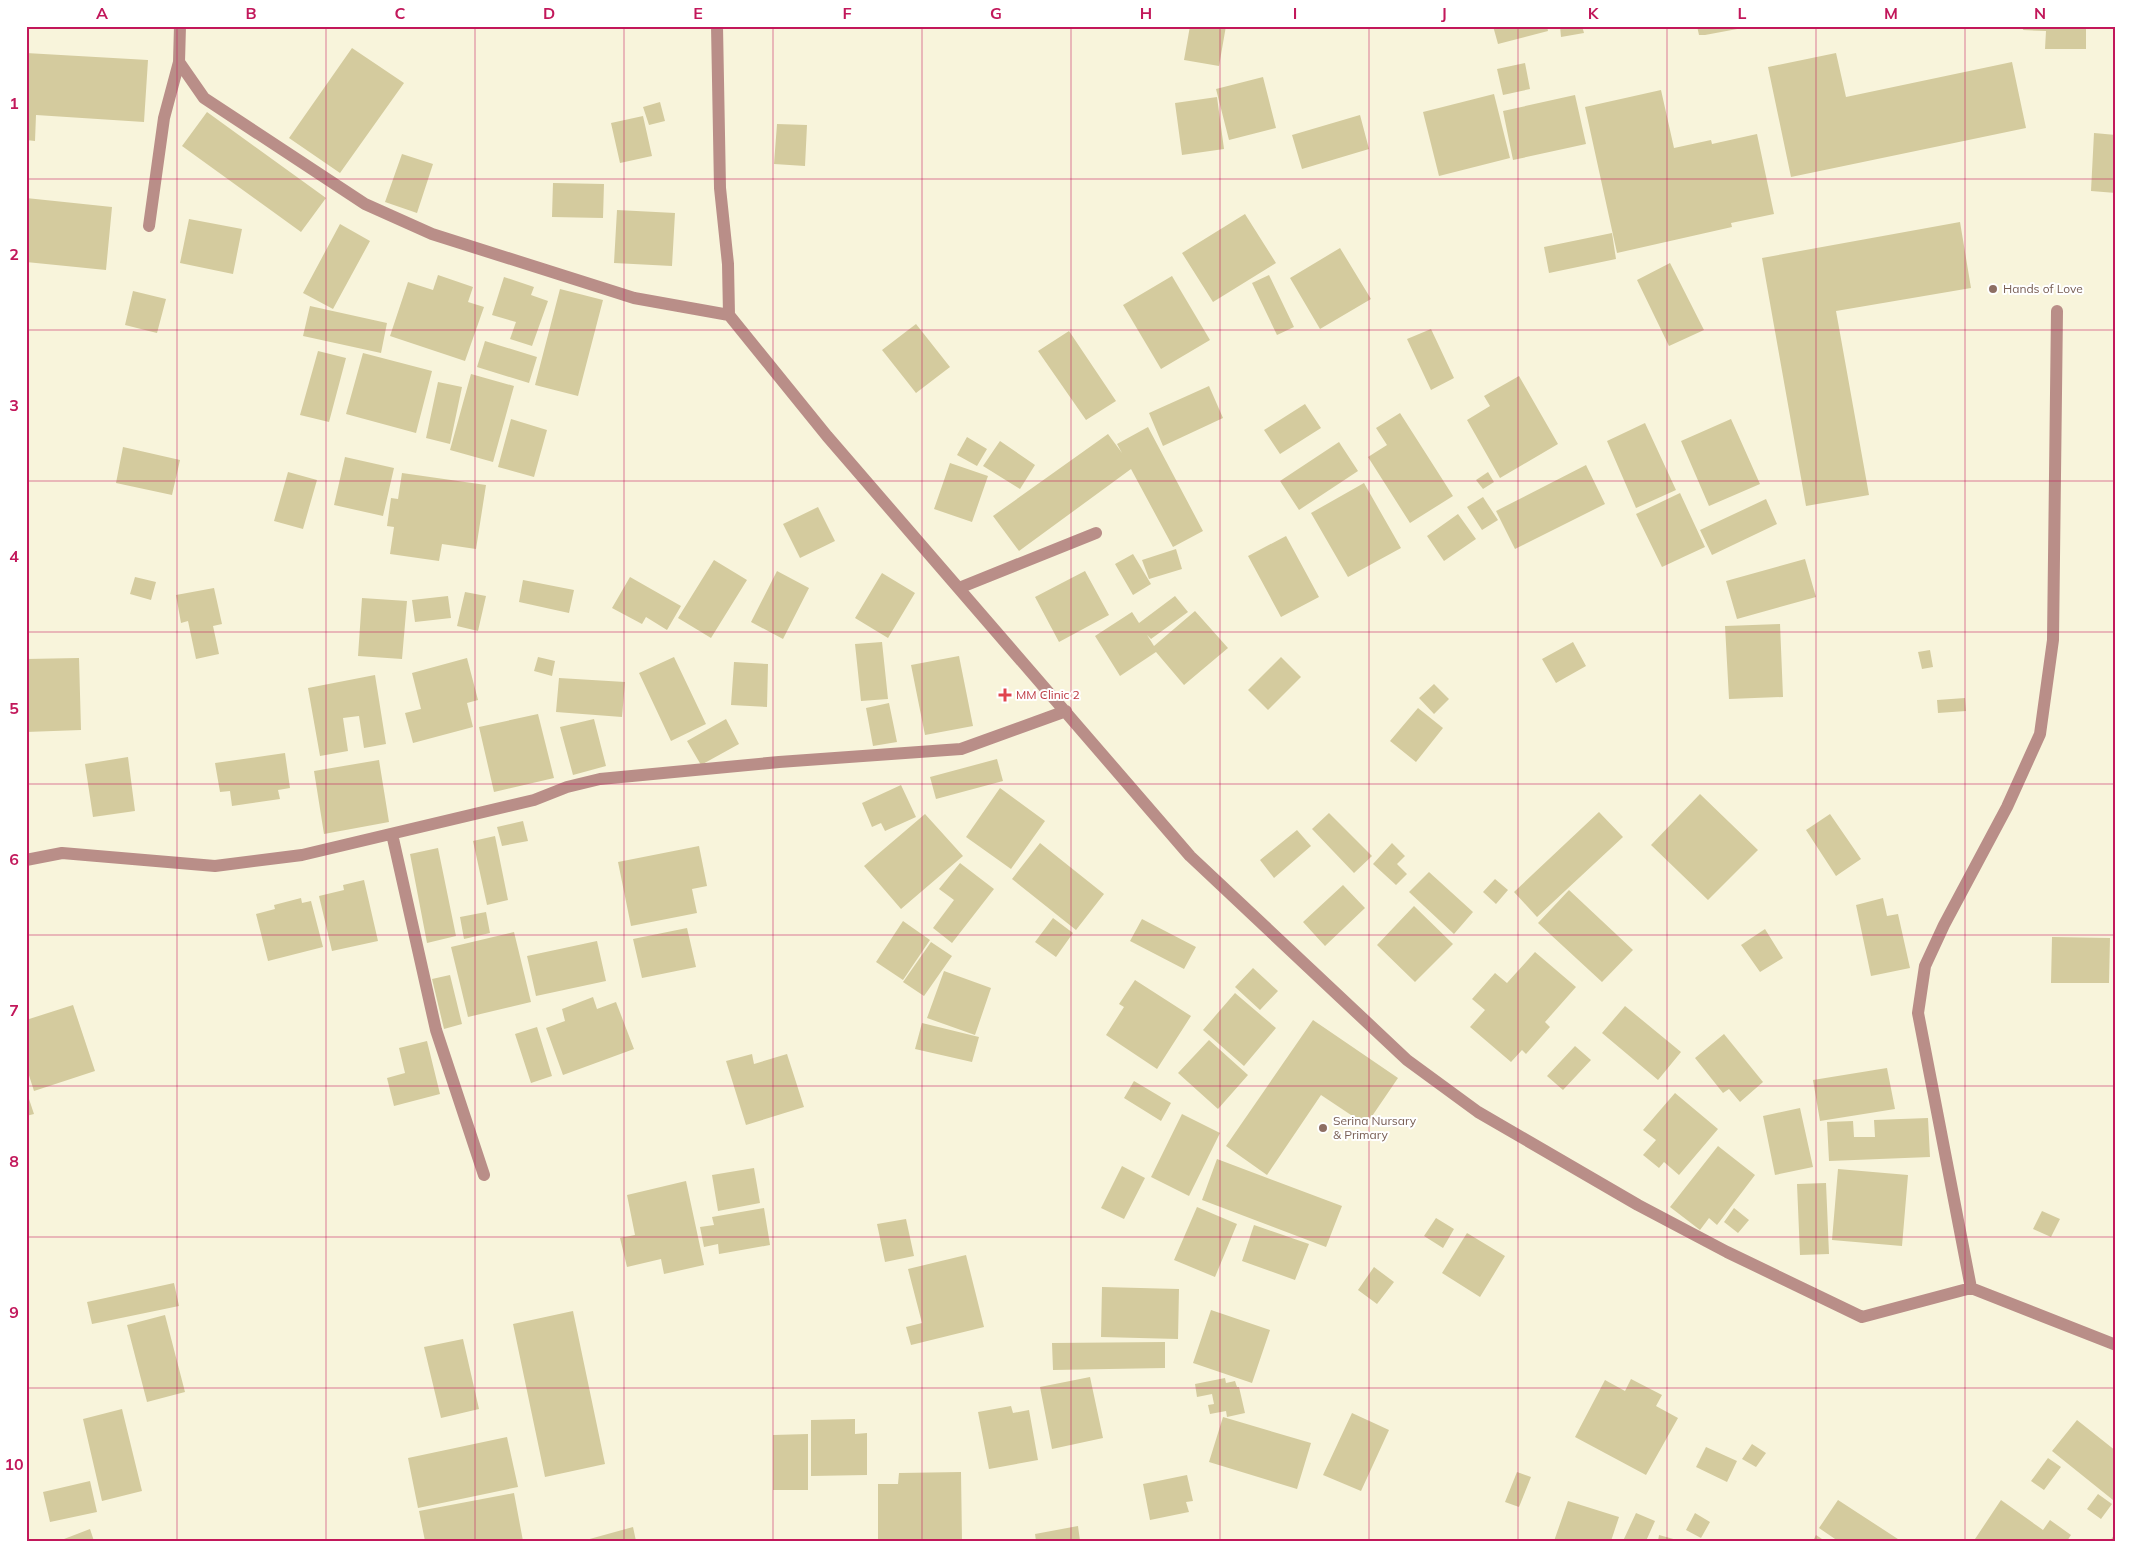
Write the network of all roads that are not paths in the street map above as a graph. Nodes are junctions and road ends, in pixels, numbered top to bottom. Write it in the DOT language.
graph roads {
  1 [pos="180,26"];
  2 [pos="717,26"];
  3 [pos="179,62"];
  4 [pos="149,226"];
  5 [pos="2057,311"];
  6 [pos="729,315"];
  7 [pos="1096,533"];
  8 [pos="959,588"];
  9 [pos="1066,712"];
  10 [pos="392,834"];
  11 [pos="26,860"];
  12 [pos="484,1174"];
  13 [pos="1971,1288"];
  14 [pos="2116,1344"];
  1 -- 3 [label="street"];
  2 -- 6 [label="street"];
  3 -- 4 [label="street"];
  3 -- 6 [label="street"];
  5 -- 13 [label="street"];
  6 -- 8 [label="street"];
  7 -- 8 [label="street"];
  8 -- 9 [label="street"];
  9 -- 10 [label="street"];
  9 -- 13 [label="street"];
  10 -- 11 [label="street"];
  10 -- 12 [label="street"];
  13 -- 14 [label="street"];
}
